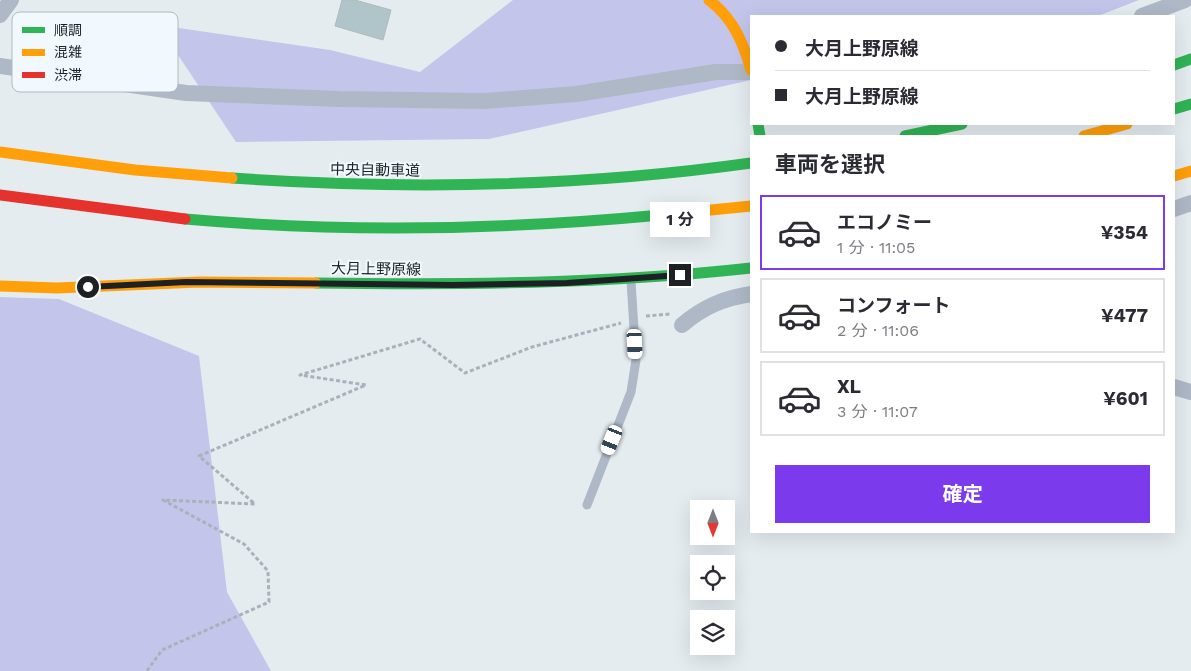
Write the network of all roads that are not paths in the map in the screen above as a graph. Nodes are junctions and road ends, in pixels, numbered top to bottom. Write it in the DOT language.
graph roads {
  1 [pos="12,0"];
  2 [pos="708,0"];
  3 [pos="1185,0"];
  4 [pos="0,15"];
  5 [pos="1145,15"];
  6 [pos="1191,59"];
  7 [pos="1175,65"];
  8 [pos="750,68"];
  9 [pos="750,71"];
  10 [pos="178,92"];
  11 [pos="1191,104"];
  12 [pos="1175,109"];
  13 [pos="957,125"];
  14 [pos="1123,125"];
  15 [pos="910,135"];
  16 [pos="1088,135"];
  17 [pos="0,152"];
  18 [pos="750,163"];
  19 [pos="1191,171"];
  20 [pos="1175,176"];
  21 [pos="0,195"];
  22 [pos="1191,203"];
  23 [pos="750,206"];
  24 [pos="1175,209"];
  25 [pos="750,268"];
  26 [pos="631,278"];
  27 [pos="0,286"];
  28 [pos="750,294"];
  29 [pos="682,325"];
  30 [pos="1175,387"];
  31 [pos="1191,392"];
  32 [pos="587,505"];
  1 -- 4 [label="street"];
  2 -- 8 [label="main road"];
  3 -- 5 [label="street"];
  6 -- 7 [label="main road"];
  9 -- 10 [label="street"];
  11 -- 12 [label="main road"];
  13 -- 15 [label="main road"];
  14 -- 16 [label="main road"];
  17 -- 18 [label="main road, 中央自動車道"];
  19 -- 20 [label="main road"];
  21 -- 23 [label="main road"];
  22 -- 24 [label="street"];
  25 -- 26 [label="main road, 大月上野原線"];
  26 -- 27 [label="main road, 大月上野原線"];
  26 -- 32 [label="lane"];
  28 -- 29 [label="street"];
  30 -- 31 [label="street"];
}
